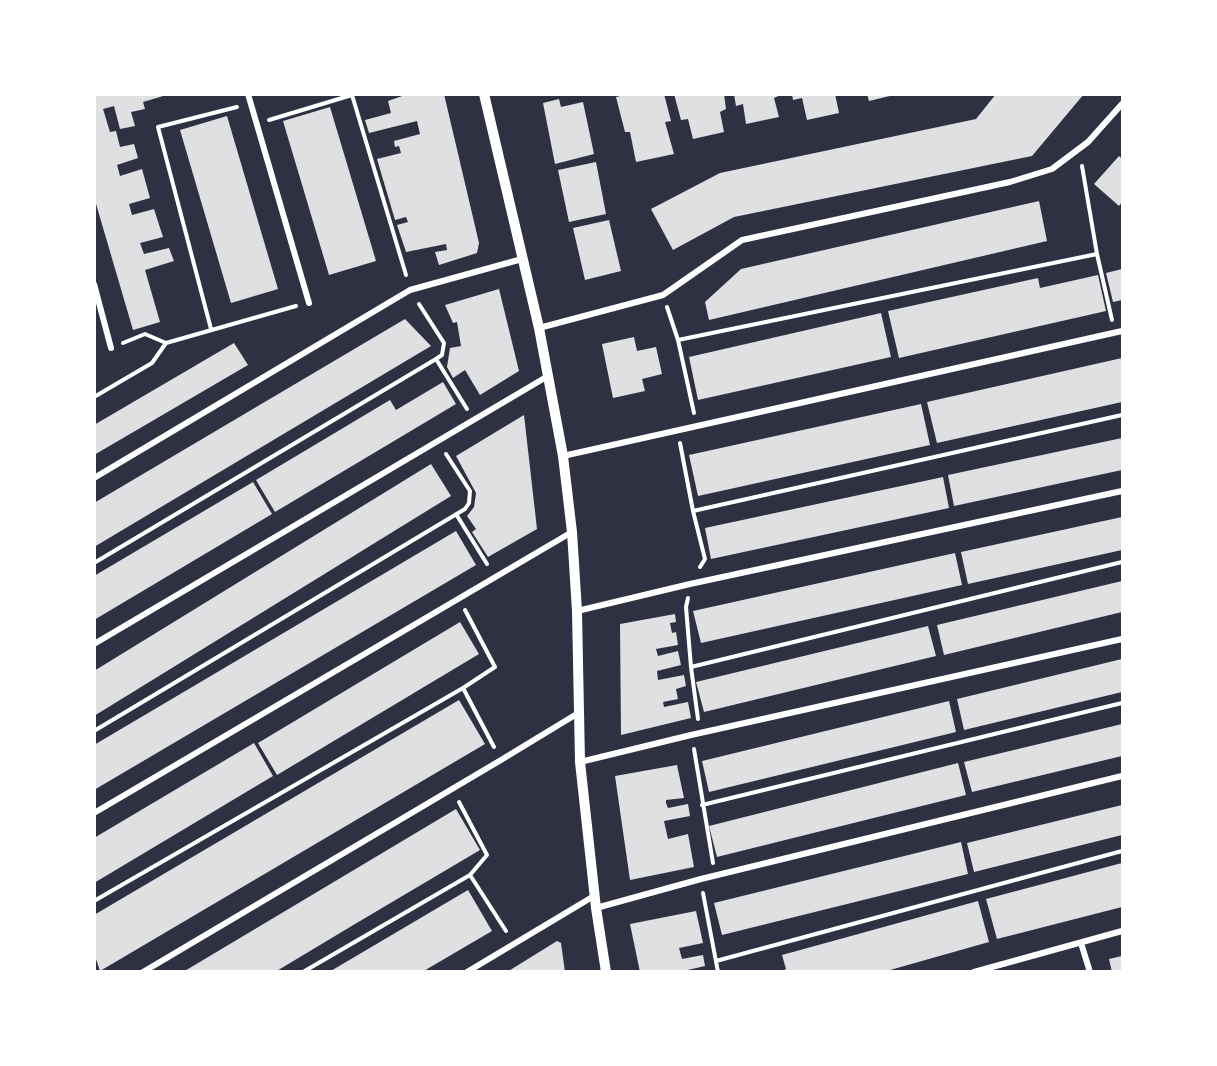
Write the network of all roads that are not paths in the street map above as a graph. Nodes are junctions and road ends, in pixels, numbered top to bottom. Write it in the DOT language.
graph roads {
  1 [pos="248,94"];
  2 [pos="484,94"];
  3 [pos="1122,105"];
  4 [pos="522,259"];
  5 [pos="94,284"];
  6 [pos="309,303"];
  7 [pos="539,328"];
  8 [pos="1119,332"];
  9 [pos="111,348"];
  10 [pos="548,376"];
  11 [pos="563,456"];
  12 [pos="94,478"];
  13 [pos="1122,491"];
  14 [pos="572,532"];
  15 [pos="577,611"];
  16 [pos="1122,639"];
  17 [pos="94,644"];
  18 [pos="580,712"];
  19 [pos="580,762"];
  20 [pos="1122,776"];
  21 [pos="94,813"];
  22 [pos="595,896"];
  23 [pos="596,908"];
  24 [pos="1122,932"];
  25 [pos="1082,943"];
  26 [pos="143,972"];
  27 [pos="467,972"];
  28 [pos="606,972"];
  29 [pos="974,972"];
  30 [pos="1090,972"];
  1 -- 6 [label="street"];
  2 -- 4 [label="street"];
  3 -- 7 [label="street"];
  4 -- 7 [label="street"];
  4 -- 12 [label="street"];
  5 -- 9 [label="street"];
  7 -- 10 [label="street"];
  8 -- 11 [label="street"];
  10 -- 11 [label="street"];
  10 -- 17 [label="street"];
  11 -- 14 [label="street"];
  13 -- 15 [label="street"];
  14 -- 15 [label="street"];
  14 -- 21 [label="street"];
  15 -- 18 [label="street"];
  16 -- 19 [label="street"];
  18 -- 19 [label="street"];
  18 -- 26 [label="street"];
  19 -- 22 [label="street"];
  20 -- 23 [label="street"];
  22 -- 23 [label="street"];
  22 -- 27 [label="street"];
  23 -- 28 [label="street"];
  24 -- 25 [label="street"];
  25 -- 29 [label="street"];
  25 -- 30 [label="street"];
}
